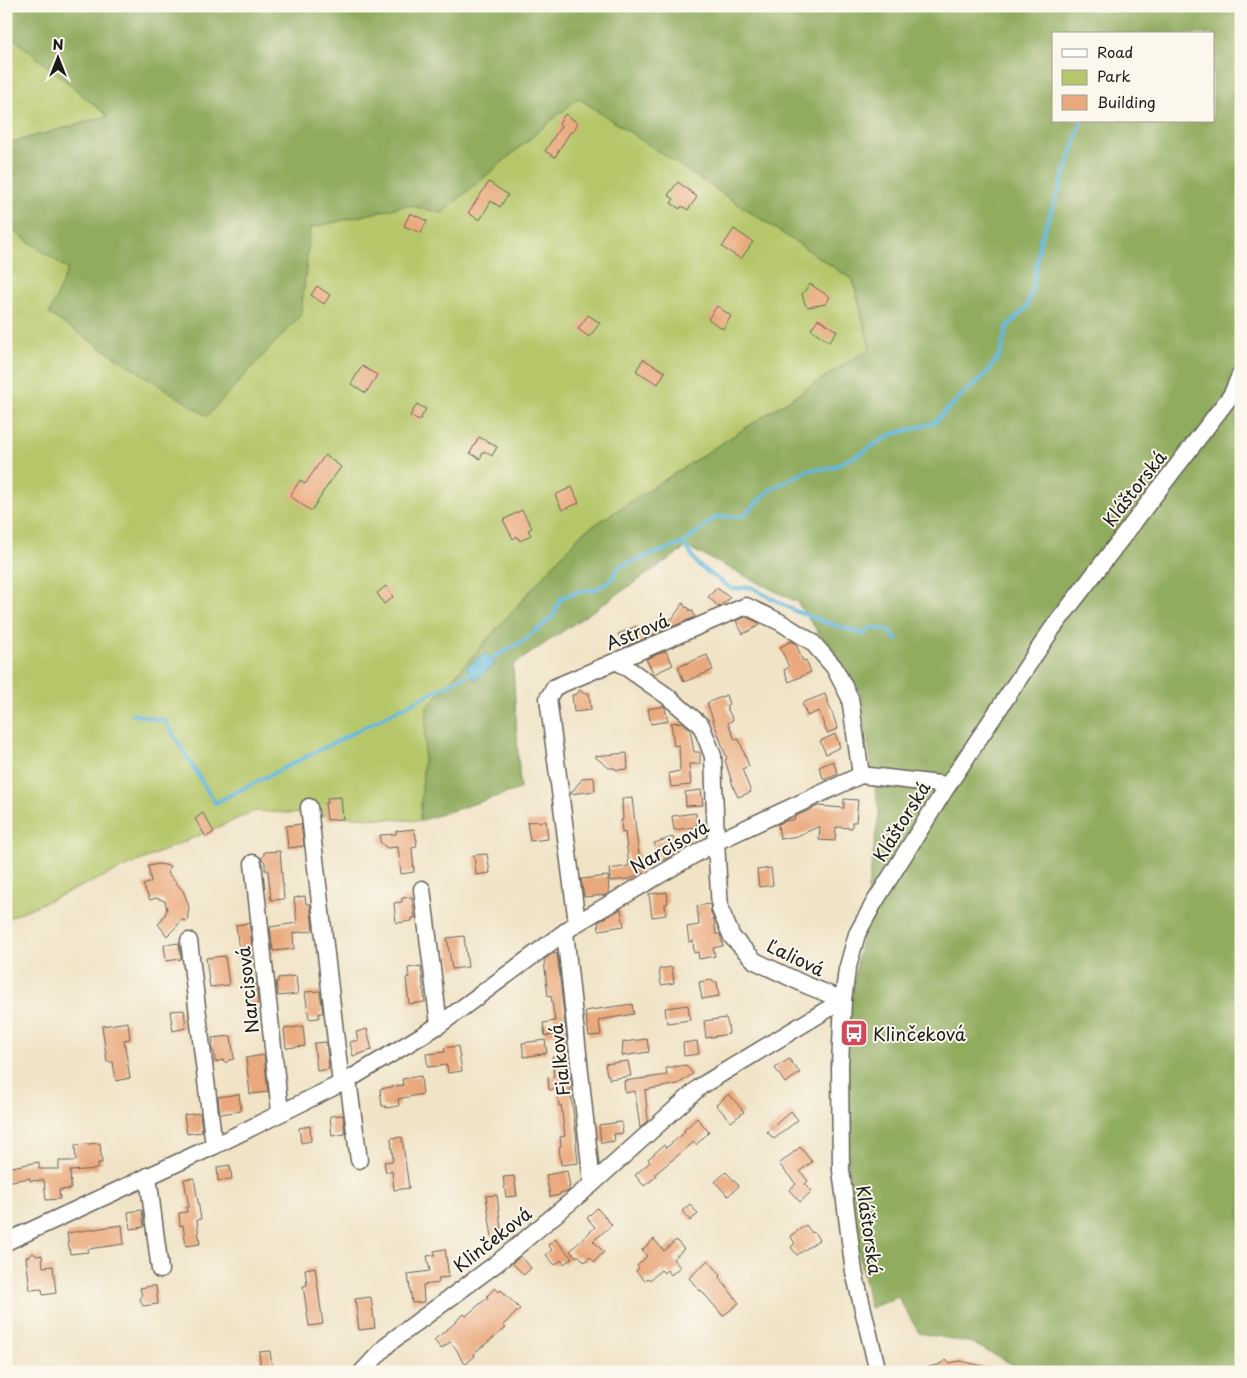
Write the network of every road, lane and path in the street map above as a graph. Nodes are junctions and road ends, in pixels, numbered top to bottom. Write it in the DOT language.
graph roads {
  1 [pos="1241,372"];
  2 [pos="617,661"];
  3 [pos="548,698"];
  4 [pos="861,775"];
  5 [pos="948,784"];
  6 [pos="309,807"];
  7 [pos="716,842"];
  8 [pos="253,863"];
  9 [pos="422,888"];
  10 [pos="571,927"];
  11 [pos="189,941"];
  12 [pos="843,1000"];
  13 [pos="439,1025"];
  14 [pos="345,1082"];
  15 [pos="280,1112"];
  16 [pos="214,1146"];
  17 [pos="359,1160"];
  18 [pos="148,1176"];
  19 [pos="592,1184"];
  20 [pos="6,1242"];
  21 [pos="160,1270"];
  22 [pos="362,1372"];
  23 [pos="878,1372"];
  1 -- 5 [label="street, Kláštorská"];
  2 -- 3 [label="street, Astrová"];
  2 -- 4 [label="street, Astrová"];
  2 -- 7 [label="street, Ľaliová"];
  3 -- 10 [label="street, Fialková"];
  4 -- 5 [label="street"];
  4 -- 7 [label="street, Narcisová"];
  5 -- 12 [label="street, Kláštorská"];
  6 -- 14 [label="street"];
  7 -- 10 [label="street, Narcisová"];
  7 -- 12 [label="street, Ľaliová"];
  8 -- 15 [label="street, Narcisová"];
  9 -- 13 [label="street"];
  10 -- 13 [label="street, Narcisová"];
  10 -- 19 [label="street, Fialková"];
  11 -- 16 [label="street"];
  12 -- 19 [label="street, Klinčeková"];
  12 -- 23 [label="street, Kláštorská"];
  13 -- 14 [label="street, Narcisová"];
  14 -- 15 [label="street, Narcisová"];
  14 -- 17 [label="street"];
  15 -- 16 [label="street, Narcisová"];
  16 -- 18 [label="street, Narcisová"];
  18 -- 20 [label="street, Narcisová"];
  18 -- 21 [label="street"];
  19 -- 22 [label="street, Klinčeková"];
}
